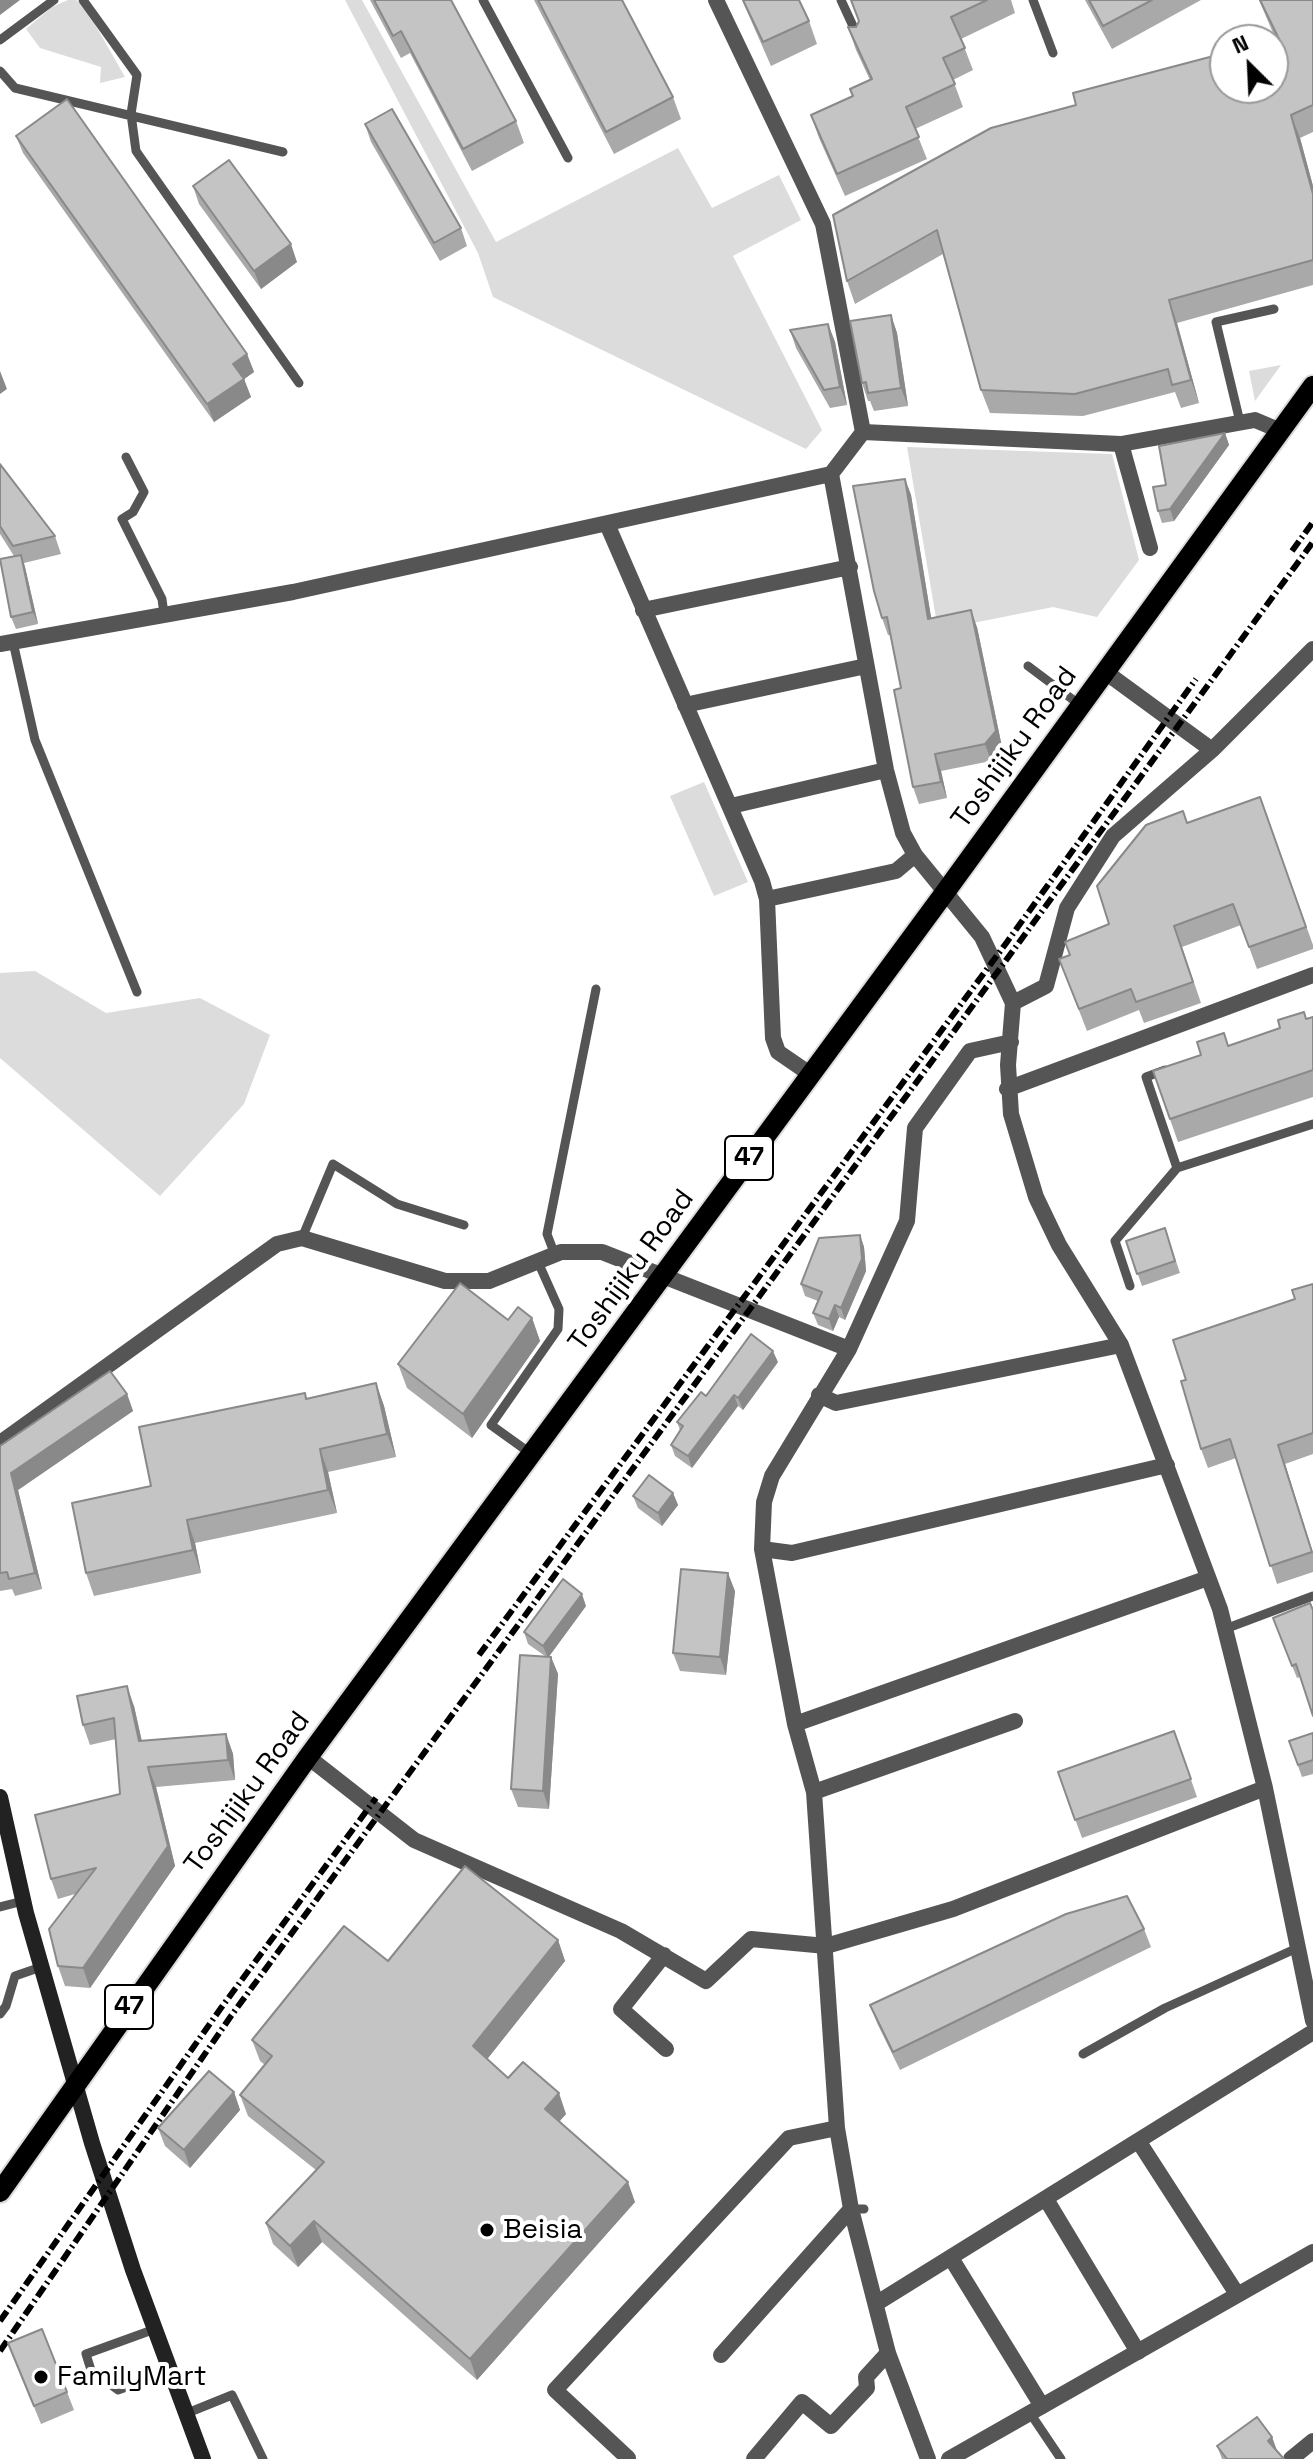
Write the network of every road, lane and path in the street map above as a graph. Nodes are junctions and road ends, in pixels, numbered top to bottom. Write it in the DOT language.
graph roads {
  1 [pos="54,0"];
  2 [pos="83,0"];
  3 [pos="483,0"];
  4 [pos="716,0"];
  5 [pos="841,0"];
  6 [pos="1033,0"];
  7 [pos="0,40"];
  8 [pos="860,43"];
  9 [pos="1053,53"];
  10 [pos="0,71"];
  11 [pos="131,114"];
  12 [pos="283,152"];
  13 [pos="568,158"];
  14 [pos="1274,309"];
  15 [pos="299,383"];
  16 [pos="1313,386"];
  17 [pos="1240,422"];
  18 [pos="1281,431"];
  19 [pos="863,432"];
  20 [pos="1121,444"];
  21 [pos="126,457"];
  22 [pos="831,474"];
  23 [pos="607,524"];
  24 [pos="1150,548"];
  25 [pos="850,567"];
  26 [pos="643,610"];
  27 [pos="164,614"];
  28 [pos="7,643"];
  29 [pos="1313,649"];
  30 [pos="866,666"];
  31 [pos="1028,666"];
  32 [pos="1104,671"];
  33 [pos="685,705"];
  34 [pos="1080,705"];
  35 [pos="1212,750"];
  36 [pos="886,770"];
  37 [pos="731,806"];
  38 [pos="915,855"];
  39 [pos="946,891"];
  40 [pos="767,899"];
  41 [pos="1313,975"];
  42 [pos="596,989"];
  43 [pos="137,992"];
  44 [pos="1013,1003"];
  45 [pos="1011,1042"];
  46 [pos="1174,1067"];
  47 [pos="810,1074"];
  48 [pos="1007,1089"];
  49 [pos="1313,1124"];
  50 [pos="1163,1126"];
  51 [pos="1152,1130"];
  52 [pos="1177,1168"];
  53 [pos="464,1225"];
  54 [pos="302,1238"];
  55 [pos="555,1255"];
  56 [pos="538,1262"];
  57 [pos="663,1276"];
  58 [pos="1130,1286"];
  59 [pos="1121,1345"];
  60 [pos="849,1349"];
  61 [pos="819,1395"];
  62 [pos="0,1443"];
  63 [pos="532,1454"];
  64 [pos="1167,1465"];
  65 [pos="762,1549"];
  66 [pos="1208,1578"];
  67 [pos="1313,1596"];
  68 [pos="1225,1629"];
  69 [pos="1015,1721"];
  70 [pos="795,1724"];
  71 [pos="308,1757"];
  72 [pos="1265,1788"];
  73 [pos="814,1792"];
  74 [pos="0,1797"];
  75 [pos="23,1901"];
  76 [pos="0,1907"];
  77 [pos="826,1946"];
  78 [pos="1295,1949"];
  79 [pos="664,1955"];
  80 [pos="41,1967"];
  81 [pos="0,2014"];
  82 [pos="1313,2021"];
  83 [pos="1313,2032"];
  84 [pos="666,2049"];
  85 [pos="1083,2054"];
  86 [pos="74,2083"];
  87 [pos="837,2128"];
  88 [pos="1139,2142"];
  89 [pos="0,2192"];
  90 [pos="1046,2199"];
  91 [pos="858,2209"];
  92 [pos="1313,2252"];
  93 [pos="951,2258"];
  94 [pos="1237,2294"];
  95 [pos="877,2303"];
  96 [pos="155,2329"];
  97 [pos="1138,2352"];
  98 [pos="888,2353"];
  99 [pos="721,2355"];
  100 [pos="169,2372"];
  101 [pos="1036,2409"];
  102 [pos="185,2414"];
  103 [pos="1313,2441"];
  104 [pos="628,2458"];
  105 [pos="203,2459"];
  106 [pos="263,2459"];
  107 [pos="754,2459"];
  108 [pos="928,2459"];
  109 [pos="949,2459"];
  110 [pos="1061,2459"];
  111 [pos="1291,2459"];
  1 -- 7 [label="lane"];
  2 -- 11 [label="lane"];
  3 -- 13 [label="lane"];
  4 -- 19 [label="street"];
  5 -- 8 [label="lane"];
  6 -- 9 [label="lane"];
  10 -- 11 [label="lane"];
  11 -- 12 [label="lane"];
  11 -- 15 [label="lane"];
  14 -- 17 [label="lane"];
  16 -- 18 [label="main road, Toshijiku Road / 47"];
  17 -- 18 [label="street"];
  17 -- 20 [label="street"];
  18 -- 32 [label="main road, Toshijiku Road / 47"];
  19 -- 20 [label="street"];
  19 -- 22 [label="street"];
  20 -- 24 [label="street"];
  21 -- 27 [label="lane"];
  22 -- 23 [label="street"];
  22 -- 25 [label="street"];
  23 -- 26 [label="street"];
  23 -- 27 [label="street"];
  25 -- 26 [label="street"];
  25 -- 30 [label="street"];
  26 -- 33 [label="street"];
  27 -- 28 [label="street"];
  28 -- 43 [label="lane"];
  29 -- 35 [label="street"];
  30 -- 33 [label="street"];
  30 -- 36 [label="street"];
  31 -- 34 [label="lane"];
  32 -- 34 [label="main road, Toshijiku Road / 47"];
  32 -- 35 [label="street"];
  33 -- 37 [label="street"];
  34 -- 39 [label="main road, Toshijiku Road / 47"];
  35 -- 44 [label="street"];
  36 -- 37 [label="street"];
  36 -- 38 [label="street"];
  37 -- 40 [label="street"];
  38 -- 39 [label="street"];
  38 -- 40 [label="street"];
  39 -- 44 [label="street"];
  39 -- 47 [label="main road, Toshijiku Road / 47"];
  40 -- 47 [label="street"];
  41 -- 48 [label="street"];
  42 -- 55 [label="lane"];
  44 -- 45 [label="street"];
  45 -- 48 [label="street"];
  45 -- 60 [label="street"];
  46 -- 50 [label="lane"];
  47 -- 57 [label="main road, Toshijiku Road / 47"];
  48 -- 59 [label="street"];
  49 -- 52 [label="lane"];
  50 -- 51 [label="lane"];
  50 -- 52 [label="lane"];
  52 -- 58 [label="lane"];
  53 -- 54 [label="lane"];
  54 -- 56 [label="street"];
  54 -- 62 [label="street"];
  55 -- 56 [label="street"];
  55 -- 57 [label="street"];
  56 -- 63 [label="lane"];
  57 -- 60 [label="street"];
  57 -- 63 [label="main road, Toshijiku Road / 47"];
  59 -- 61 [label="street"];
  59 -- 64 [label="street"];
  60 -- 61 [label="street"];
  61 -- 65 [label="street"];
  63 -- 71 [label="main road, Toshijiku Road / 47"];
  64 -- 65 [label="street"];
  64 -- 66 [label="street"];
  65 -- 70 [label="street"];
  66 -- 68 [label="street"];
  66 -- 70 [label="street"];
  67 -- 68 [label="lane"];
  68 -- 72 [label="street"];
  69 -- 73 [label="street"];
  70 -- 73 [label="street"];
  71 -- 79 [label="street"];
  71 -- 86 [label="main road, Toshijiku Road / 47"];
  72 -- 77 [label="street"];
  72 -- 78 [label="street"];
  73 -- 77 [label="street"];
  74 -- 75 [label="main road"];
  75 -- 76 [label="lane"];
  75 -- 80 [label="main road"];
  77 -- 79 [label="street"];
  77 -- 87 [label="street"];
  78 -- 82 [label="street"];
  78 -- 85 [label="lane"];
  79 -- 84 [label="street"];
  80 -- 81 [label="lane"];
  80 -- 86 [label="main road"];
  83 -- 88 [label="street"];
  86 -- 89 [label="main road, Toshijiku Road / 47"];
  86 -- 96 [label="main road"];
  87 -- 91 [label="street"];
  87 -- 104 [label="street"];
  88 -- 90 [label="street"];
  88 -- 94 [label="street"];
  90 -- 93 [label="street"];
  90 -- 97 [label="street"];
  91 -- 95 [label="street"];
  91 -- 99 [label="street"];
  92 -- 94 [label="street"];
  93 -- 95 [label="street"];
  93 -- 101 [label="street"];
  94 -- 97 [label="street"];
  95 -- 98 [label="street"];
  96 -- 100 [label="main road"];
  96 -- 100 [label="lane"];
  97 -- 101 [label="street"];
  98 -- 107 [label="street"];
  98 -- 108 [label="street"];
  100 -- 102 [label="main road"];
  101 -- 109 [label="street"];
  101 -- 110 [label="lane"];
  102 -- 105 [label="main road"];
  102 -- 106 [label="lane"];
  103 -- 111 [label="street"];
}
